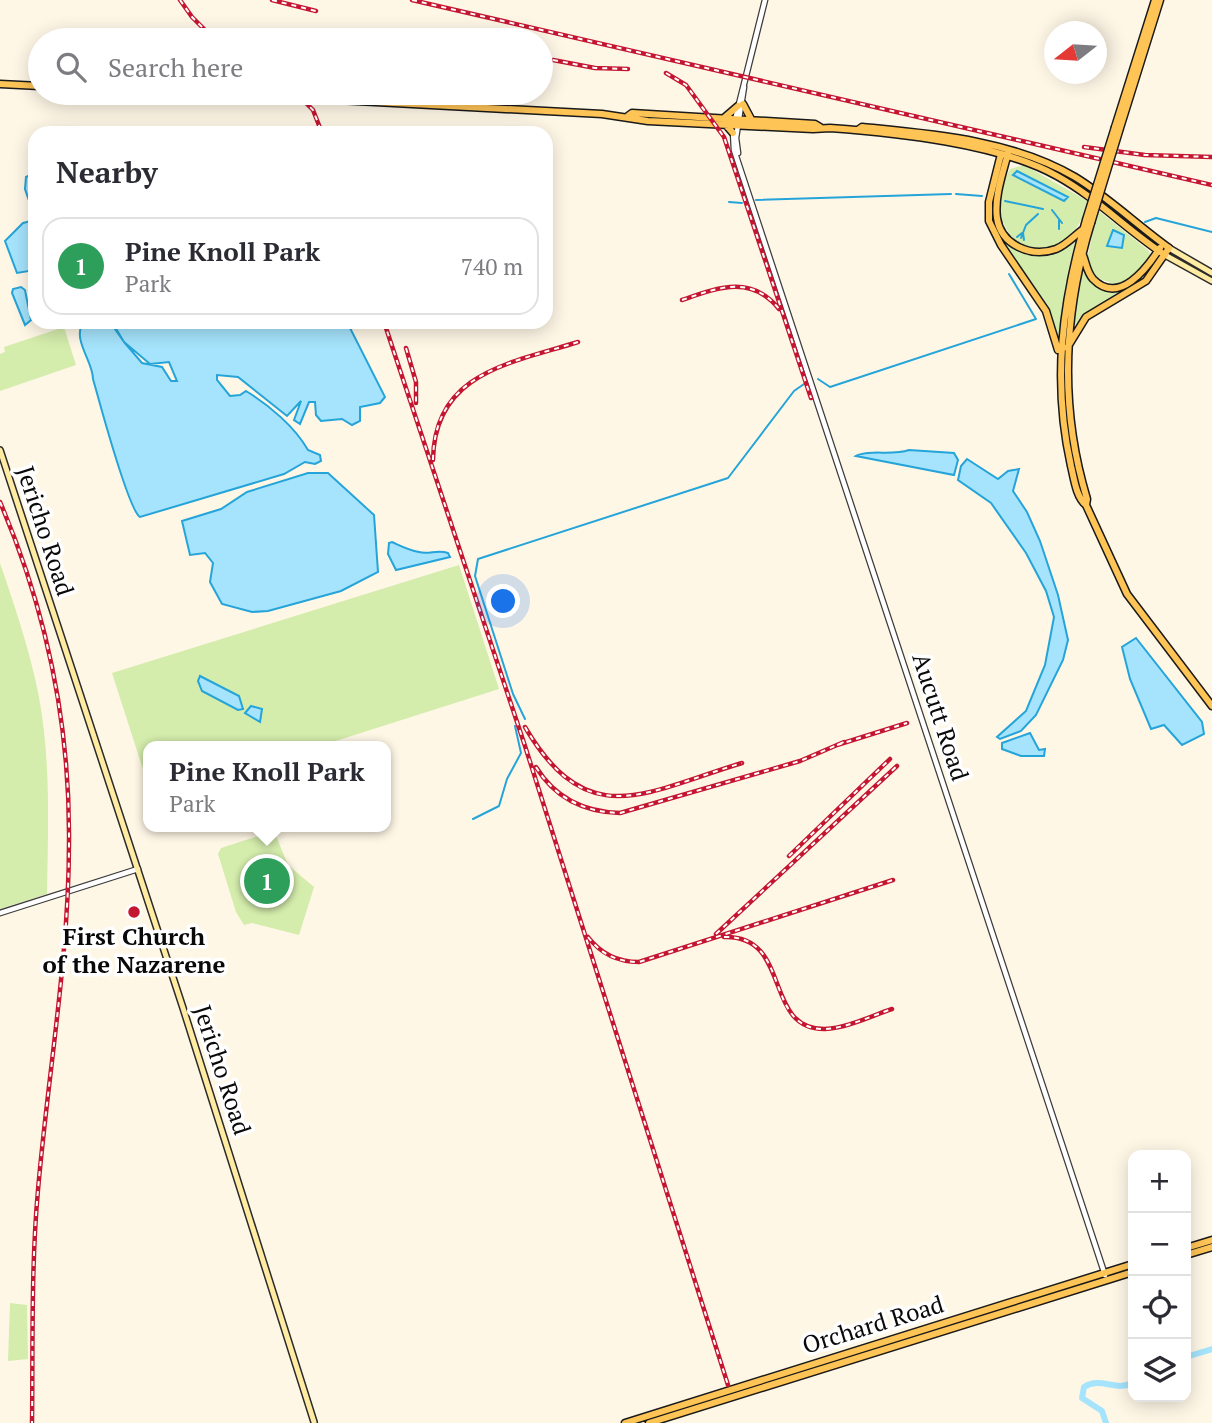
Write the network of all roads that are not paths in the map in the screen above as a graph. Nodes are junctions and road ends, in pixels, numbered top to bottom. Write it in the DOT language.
graph roads {
  1 [pos="765,0"];
  2 [pos="1155,0"];
  3 [pos="1160,0"];
  4 [pos="1150,24"];
  5 [pos="0,84"];
  6 [pos="28,85"];
  7 [pos="426,105"];
  8 [pos="741,105"];
  9 [pos="725,121"];
  10 [pos="750,123"];
  11 [pos="736,126"];
  12 [pos="1005,153"];
  13 [pos="1088,222"];
  14 [pos="1083,229"];
  15 [pos="1164,249"];
  16 [pos="1082,253"];
  17 [pos="1212,273"];
  18 [pos="1212,281"];
  19 [pos="1067,348"];
  20 [pos="1060,359"];
  21 [pos="0,450"];
  22 [pos="1086,505"];
  23 [pos="1212,706"];
  24 [pos="138,869"];
  25 [pos="0,912"];
  26 [pos="1212,1240"];
  27 [pos="1191,1246"];
  28 [pos="1212,1247"];
  29 [pos="1191,1253"];
  30 [pos="1128,1266"];
  31 [pos="1128,1273"];
  32 [pos="1105,1277"];
  33 [pos="315,1423"];
  34 [pos="625,1423"];
  35 [pos="649,1423"];
  1 -- 8 [label="street"];
  2 -- 4 [label="main road"];
  3 -- 4 [label="main road"];
  4 -- 13 [label="main road, bridge"];
  5 -- 6 [label="main road"];
  7 -- 9 [label="main road"];
  8 -- 9 [label="main road"];
  8 -- 10 [label="main road"];
  8 -- 11 [label="street"];
  9 -- 11 [label="main road"];
  9 -- 11 [label="main road"];
  10 -- 11 [label="main road"];
  10 -- 11 [label="main road"];
  10 -- 12 [label="main road"];
  11 -- 32 [label="street, Aucutt Road"];
  12 -- 14 [label="main road"];
  12 -- 15 [label="main road"];
  12 -- 20 [label="main road"];
  13 -- 14 [label="main road"];
  13 -- 16 [label="main road"];
  14 -- 20 [label="main road"];
  15 -- 16 [label="main road"];
  15 -- 17 [label="main road"];
  15 -- 18 [label="main road"];
  15 -- 19 [label="main road"];
  16 -- 19 [label="main road"];
  19 -- 22 [label="main road"];
  20 -- 22 [label="main road"];
  21 -- 24 [label="main road, Jericho Road"];
  22 -- 23 [label="main road"];
  24 -- 25 [label="street"];
  24 -- 33 [label="main road, Jericho Road"];
  26 -- 27 [label="main road"];
  28 -- 29 [label="main road"];
  30 -- 32 [label="main road, Orchard Road"];
  31 -- 32 [label="main road, Orchard Road"];
  32 -- 34 [label="main road, Orchard Road"];
  32 -- 35 [label="main road, Orchard Road"];
}
